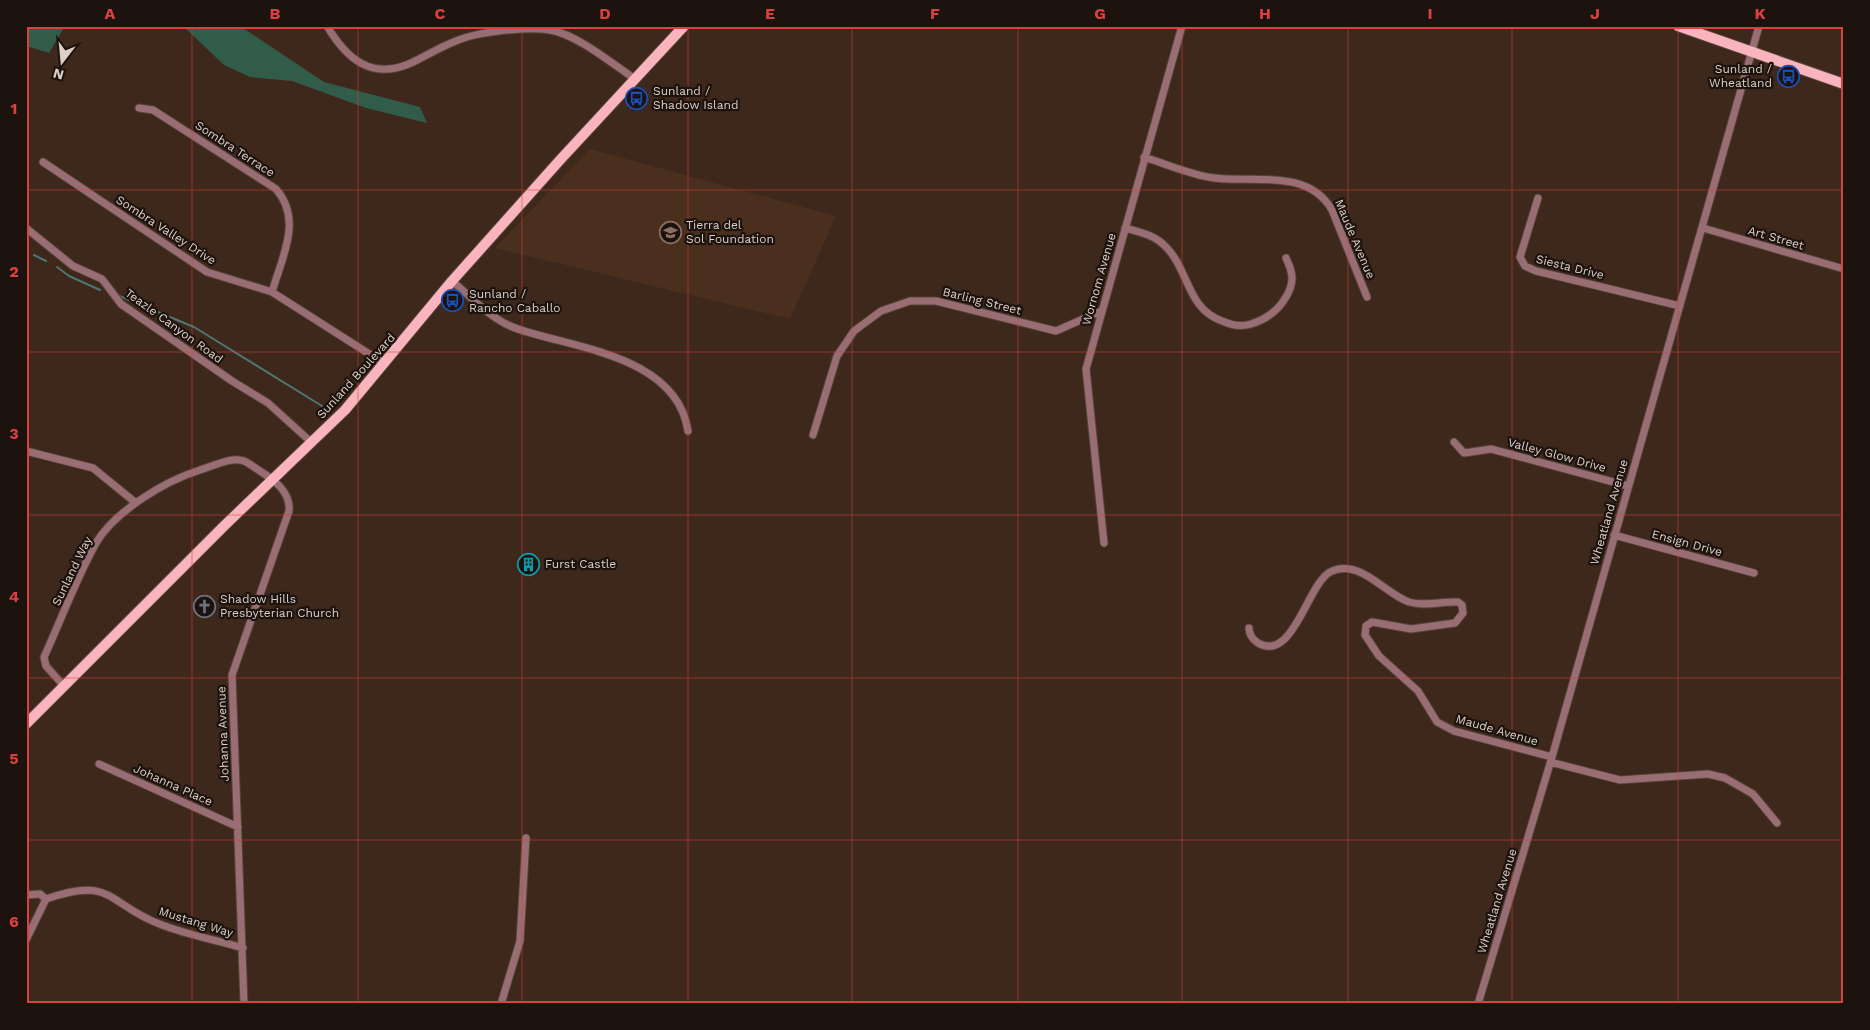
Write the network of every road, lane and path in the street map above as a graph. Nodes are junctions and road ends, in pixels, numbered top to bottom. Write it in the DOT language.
graph roads {
  1 [pos="327,26"];
  2 [pos="684,26"];
  3 [pos="1182,26"];
  4 [pos="1678,26"];
  5 [pos="1759,26"];
  6 [pos="1751,52"];
  7 [pos="635,80"];
  8 [pos="1844,84"];
  9 [pos="139,108"];
  10 [pos="1144,157"];
  11 [pos="43,162"];
  12 [pos="1538,198"];
  13 [pos="26,228"];
  14 [pos="1125,228"];
  15 [pos="1703,228"];
  16 [pos="1286,258"];
  17 [pos="1844,269"];
  18 [pos="452,281"];
  19 [pos="272,292"];
  20 [pos="1367,297"];
  21 [pos="1680,306"];
  22 [pos="1101,311"];
  23 [pos="385,364"];
  24 [pos="688,431"];
  25 [pos="813,435"];
  26 [pos="311,442"];
  27 [pos="1454,442"];
  28 [pos="26,452"];
  29 [pos="273,479"];
  30 [pos="1628,486"];
  31 [pos="136,503"];
  32 [pos="1614,535"];
  33 [pos="1104,543"];
  34 [pos="1754,573"];
  35 [pos="1248,628"];
  36 [pos="63,685"];
  37 [pos="26,724"];
  38 [pos="1551,760"];
  39 [pos="99,764"];
  40 [pos="1777,823"];
  41 [pos="238,827"];
  42 [pos="526,838"];
  43 [pos="26,896"];
  44 [pos="46,899"];
  45 [pos="26,940"];
  46 [pos="243,948"];
  47 [pos="244,1004"];
  48 [pos="501,1004"];
  49 [pos="1478,1004"];
  1 -- 7 [label="street"];
  2 -- 7 [label="main road, Sunland Boulevard"];
  3 -- 10 [label="street, Wornom Avenue"];
  4 -- 6 [label="main road"];
  5 -- 6 [label="street, Wheatland Avenue"];
  6 -- 8 [label="main road"];
  6 -- 15 [label="street, Wheatland Avenue"];
  7 -- 18 [label="main road, Sunland Boulevard"];
  9 -- 19 [label="street, Sombra Terrace"];
  10 -- 14 [label="street, Wornom Avenue"];
  10 -- 20 [label="street, Maude Avenue"];
  11 -- 19 [label="street, Sombra Valley Drive"];
  12 -- 21 [label="street, Siesta Drive"];
  13 -- 26 [label="street, Teazle Canyon Road"];
  14 -- 16 [label="street"];
  14 -- 22 [label="street, Wornom Avenue"];
  15 -- 17 [label="street, Art Street"];
  15 -- 21 [label="street, Wheatland Avenue"];
  18 -- 23 [label="main road, Sunland Boulevard"];
  18 -- 24 [label="street"];
  19 -- 23 [label="street, Sombra Valley Drive"];
  21 -- 30 [label="street, Wheatland Avenue"];
  22 -- 25 [label="street, Barling Street"];
  22 -- 33 [label="street, Wornom Avenue"];
  23 -- 26 [label="main road, Sunland Boulevard"];
  26 -- 29 [label="main road, Sunland Boulevard"];
  27 -- 30 [label="street, Valley Glow Drive"];
  28 -- 31 [label="street"];
  29 -- 31 [label="street, Sunland Way"];
  29 -- 36 [label="main road, Sunland Boulevard"];
  29 -- 41 [label="street, Johanna Avenue"];
  30 -- 32 [label="street, Wheatland Avenue"];
  31 -- 36 [label="street, Sunland Way"];
  32 -- 34 [label="street, Ensign Drive"];
  32 -- 38 [label="street, Wheatland Avenue"];
  35 -- 38 [label="street, Maude Avenue"];
  36 -- 37 [label="main road, Sunland Boulevard"];
  38 -- 40 [label="street"];
  38 -- 49 [label="street, Wheatland Avenue"];
  39 -- 41 [label="street, Johanna Place"];
  41 -- 46 [label="street, Johanna Avenue"];
  42 -- 48 [label="street"];
  43 -- 44 [label="street"];
  44 -- 45 [label="street"];
  44 -- 46 [label="street, Mustang Way"];
  46 -- 47 [label="street, Johanna Avenue"];
}
